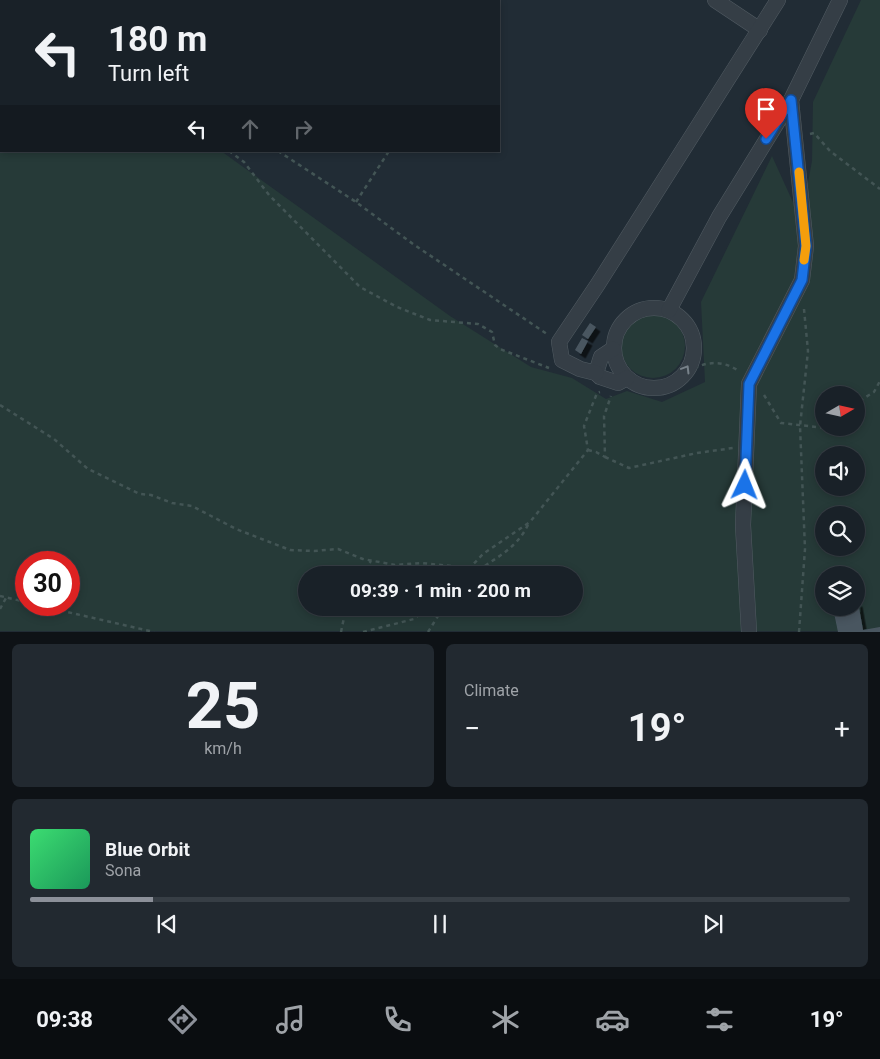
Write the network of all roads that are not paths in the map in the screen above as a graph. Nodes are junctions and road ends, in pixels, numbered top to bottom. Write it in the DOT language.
graph roads {
  1 [pos="715,0"];
  2 [pos="778,0"];
  3 [pos="840,0"];
  4 [pos="760,30"];
  5 [pos="791,100"];
  6 [pos="669,310"];
  7 [pos="613,349"];
  8 [pos="596,373"];
  9 [pos="620,382"];
  10 [pos="749,632"];
  1 -- 4 [label="street"];
  2 -- 4 [label="street"];
  3 -- 5 [label="street"];
  4 -- 8 [label="street"];
  5 -- 6 [label="street"];
  5 -- 10 [label="street"];
  6 -- 7 [label="street"];
  9 -- 6 [label="street, one-way"];
  7 -- 8 [label="street"];
  7 -- 9 [label="street"];
  8 -- 9 [label="street"];
}
